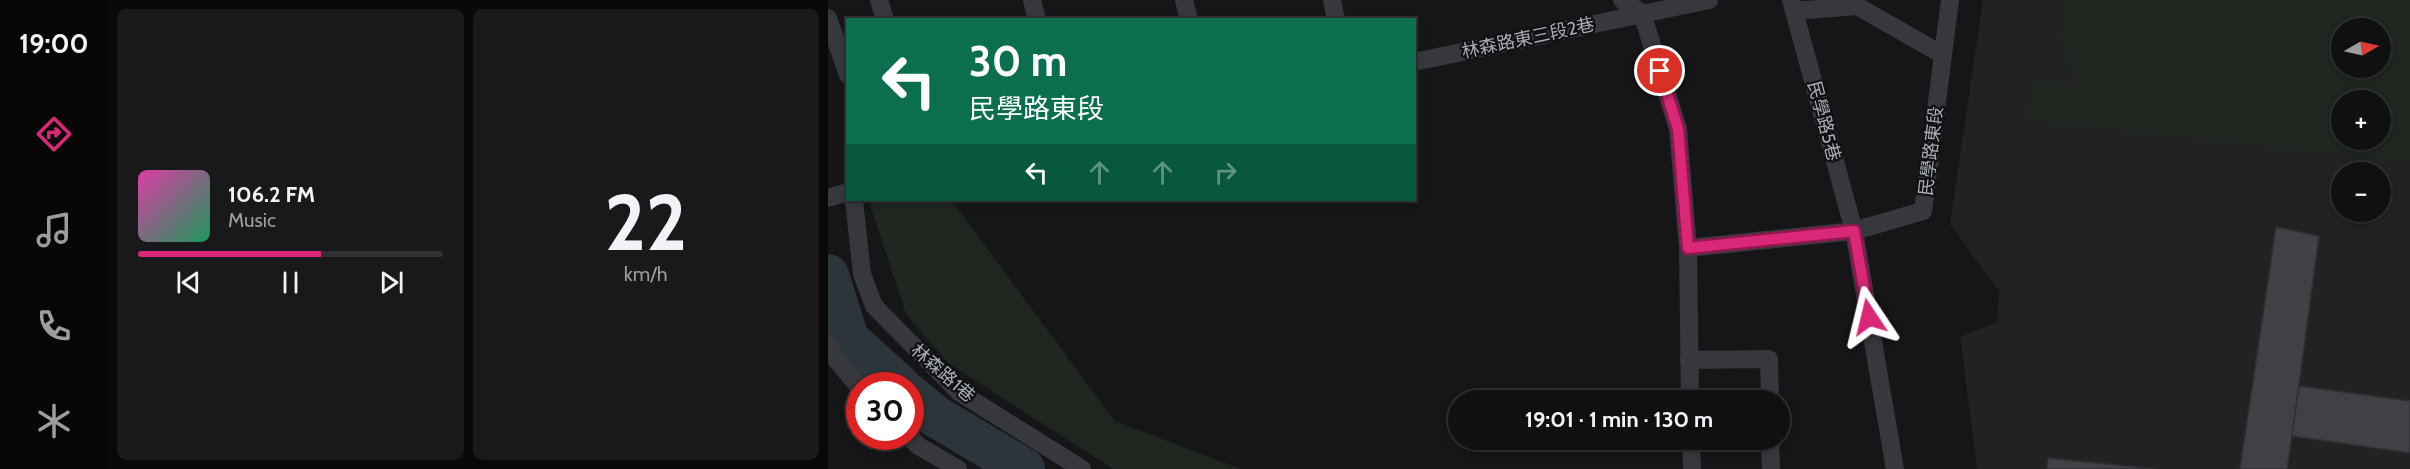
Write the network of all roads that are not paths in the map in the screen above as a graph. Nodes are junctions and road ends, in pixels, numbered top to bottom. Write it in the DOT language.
graph roads {
  1 [pos="879,0"];
  2 [pos="1032,0"];
  3 [pos="1184,0"];
  4 [pos="1332,0"];
  5 [pos="1622,0"];
  6 [pos="1709,0"];
  7 [pos="1950,0"];
  8 [pos="1793,6"];
  9 [pos="1642,13"];
  10 [pos="828,18"];
  11 [pos="884,18"];
  12 [pos="1036,18"];
  13 [pos="1188,18"];
  14 [pos="1336,18"];
  15 [pos="1943,55"];
  16 [pos="1416,62"];
  17 [pos="846,69"];
  18 [pos="846,193"];
  19 [pos="828,198"];
  20 [pos="854,201"];
  21 [pos="1854,231"];
  22 [pos="1688,248"];
  23 [pos="828,344"];
  24 [pos="1689,360"];
  25 [pos="846,372"];
  26 [pos="1690,390"];
  27 [pos="1770,390"];
  28 [pos="924,449"];
  29 [pos="1691,450"];
  30 [pos="1770,450"];
  31 [pos="958,469"];
  32 [pos="1082,469"];
  33 [pos="1692,469"];
  34 [pos="1771,469"];
  35 [pos="1895,469"];
  1 -- 11 [label="street"];
  2 -- 12 [label="street"];
  3 -- 13 [label="street"];
  4 -- 14 [label="street"];
  5 -- 9 [label="street"];
  6 -- 9 [label="street, 林森路東三段2巷"];
  7 -- 15 [label="street"];
  8 -- 15 [label="street"];
  8 -- 21 [label="street, 民學路5巷"];
  9 -- 16 [label="street, 林森路東三段2巷"];
  9 -- 22 [label="street"];
  10 -- 17 [label="street"];
  15 -- 21 [label="street, 民學路東段"];
  18 -- 19 [label="street"];
  20 -- 32 [label="street, 林森路1巷"];
  21 -- 22 [label="street, 民學路東段"];
  21 -- 35 [label="street"];
  22 -- 24 [label="street"];
  23 -- 25 [label="street"];
  24 -- 26 [label="street"];
  24 -- 27 [label="street"];
  28 -- 31 [label="street"];
  29 -- 33 [label="street"];
  30 -- 34 [label="street"];
}
